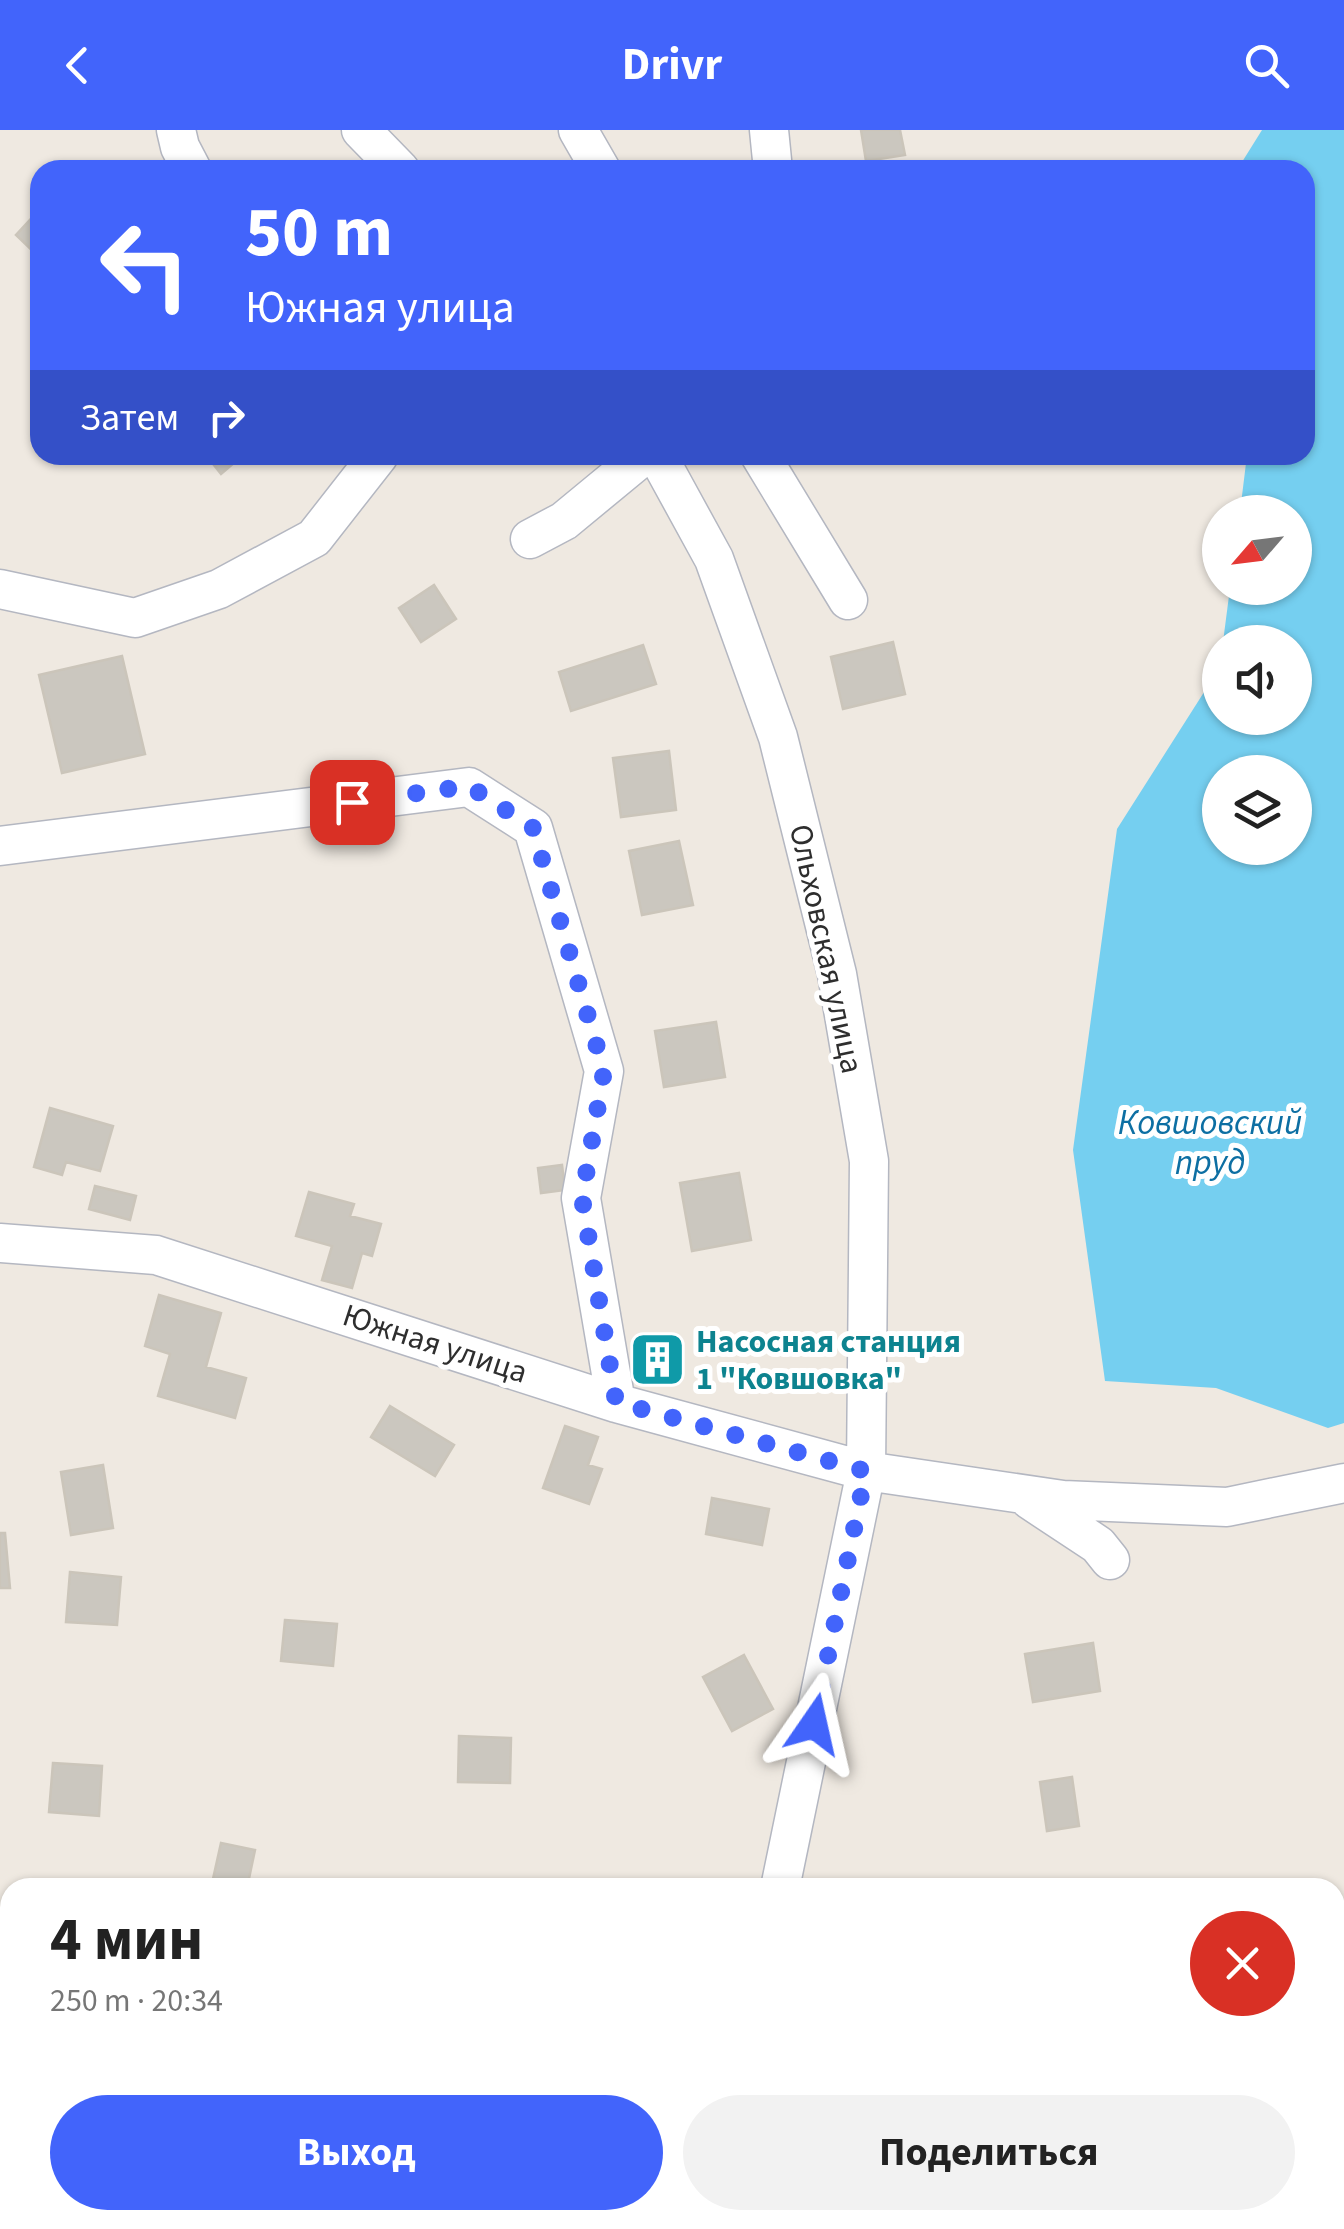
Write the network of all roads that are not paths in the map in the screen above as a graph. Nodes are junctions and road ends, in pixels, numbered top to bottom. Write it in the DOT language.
graph roads {
  1 [pos="176,130"];
  2 [pos="360,130"];
  3 [pos="578,130"];
  4 [pos="769,130"];
  5 [pos="187,160"];
  6 [pos="390,160"];
  7 [pos="595,160"];
  8 [pos="772,160"];
  9 [pos="371,465"];
  10 [pos="632,465"];
  11 [pos="662,465"];
  12 [pos="778,465"];
  13 [pos="530,539"];
  14 [pos="0,589"];
  15 [pos="848,600"];
  16 [pos="0,846"];
  17 [pos="0,1243"];
  18 [pos="616,1402"];
  19 [pos="866,1471"];
  20 [pos="1344,1483"];
  21 [pos="1020,1493"];
  22 [pos="1110,1560"];
  23 [pos="782,1878"];
  1 -- 5 [label="street"];
  2 -- 6 [label="street"];
  3 -- 7 [label="street"];
  4 -- 8 [label="street"];
  9 -- 14 [label="street"];
  10 -- 13 [label="street"];
  11 -- 19 [label="street, Ольховская улица"];
  12 -- 15 [label="street"];
  16 -- 18 [label="street"];
  17 -- 18 [label="street, Южная улица"];
  18 -- 19 [label="street, Южная улица"];
  19 -- 21 [label="street, Южная улица"];
  19 -- 23 [label="street, Ольховская улица"];
  20 -- 21 [label="street, Южная улица"];
  21 -- 22 [label="street"];
}
